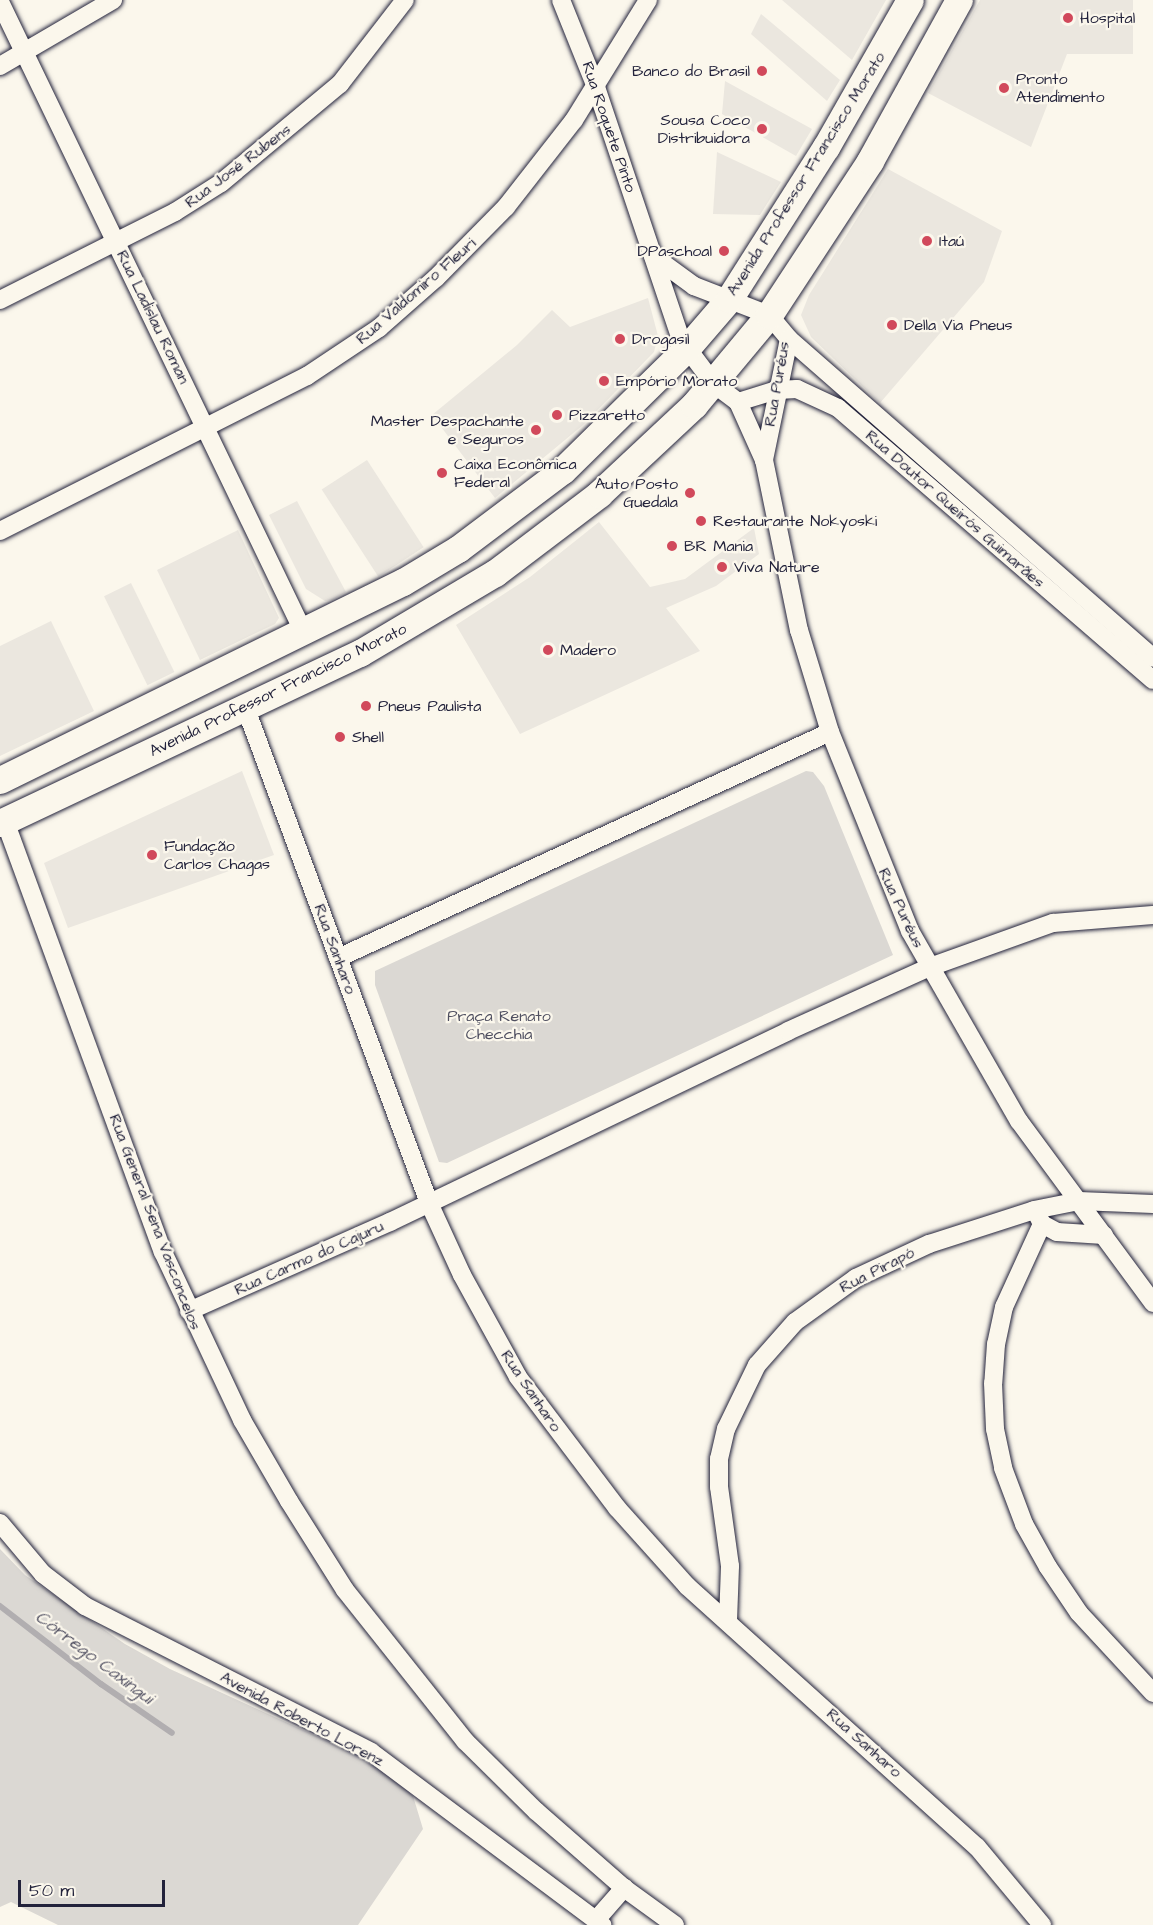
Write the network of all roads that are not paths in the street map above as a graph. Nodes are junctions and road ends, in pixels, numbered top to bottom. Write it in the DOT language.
graph roads {
  1 [pos="113,0"];
  2 [pos="405,0"];
  3 [pos="561,0"];
  4 [pos="648,0"];
  5 [pos="910,0"];
  6 [pos="959,0"];
  7 [pos="0,2"];
  8 [pos="25,53"];
  9 [pos="0,66"];
  10 [pos="596,87"];
  11 [pos="117,242"];
  12 [pos="653,256"];
  13 [pos="729,299"];
  14 [pos="0,300"];
  15 [pos="769,315"];
  16 [pos="789,339"];
  17 [pos="686,349"];
  18 [pos="714,384"];
  19 [pos="777,390"];
  20 [pos="738,402"];
  21 [pos="207,428"];
  22 [pos="764,460"];
  23 [pos="0,531"];
  24 [pos="304,633"];
  25 [pos="1153,658"];
  26 [pos="1153,680"];
  27 [pos="246,709"];
  28 [pos="830,732"];
  29 [pos="0,780"];
  30 [pos="3,822"];
  31 [pos="1153,915"];
  32 [pos="338,958"];
  33 [pos="930,967"];
  34 [pos="1079,1201"];
  35 [pos="429,1203"];
  36 [pos="1153,1204"];
  37 [pos="1038,1217"];
  38 [pos="1104,1235"];
  39 [pos="1153,1303"];
  40 [pos="189,1311"];
  41 [pos="0,1523"];
  42 [pos="728,1621"];
  43 [pos="1153,1693"];
  44 [pos="624,1888"];
  45 [pos="599,1922"];
  46 [pos="675,1925"];
  47 [pos="1042,1925"];
  1 -- 8 [label="street"];
  2 -- 11 [label="street, Rua José Rubens"];
  3 -- 10 [label="street, Rua Roquete Pinto"];
  4 -- 10 [label="street, Rua Valdomiro Fleuri"];
  5 -- 13 [label="highway, Avenida Professor Francisco Morato"];
  6 -- 15 [label="highway, Avenida Professor Francisco Morato"];
  7 -- 8 [label="street, Rua Ladislau Roman"];
  8 -- 9 [label="street"];
  8 -- 11 [label="street, Rua Ladislau Roman"];
  10 -- 12 [label="street, Rua Roquete Pinto"];
  10 -- 21 [label="street, Rua Valdomiro Fleuri"];
  11 -- 14 [label="street, Rua José Rubens"];
  11 -- 21 [label="street, Rua Ladislau Roman"];
  12 -- 13 [label="street"];
  12 -- 17 [label="street, Rua Roquete Pinto"];
  13 -- 15 [label="street"];
  13 -- 17 [label="highway, Avenida Professor Francisco Morato"];
  15 -- 16 [label="street, Rua Puréus"];
  15 -- 18 [label="highway, Avenida Professor Francisco Morato"];
  16 -- 19 [label="street, Rua Puréus"];
  16 -- 25 [label="street, Rua Doutor Queirós Guimarães"];
  17 -- 18 [label="street, Rua Roquete Pinto"];
  17 -- 24 [label="highway, Avenida Professor Francisco Morato"];
  18 -- 20 [label="street, Rua Puréus"];
  18 -- 27 [label="highway, Avenida Professor Francisco Morato"];
  19 -- 20 [label="street, Rua Doutor Queirós Guimarães"];
  19 -- 22 [label="street, Rua Puréus"];
  19 -- 26 [label="street, Rua Doutor Queirós Guimarães"];
  20 -- 22 [label="street, Rua Puréus"];
  21 -- 23 [label="street, Rua Valdomiro Fleuri"];
  21 -- 24 [label="street, Rua Ladislau Roman"];
  22 -- 28 [label="street, Rua Puréus"];
  24 -- 29 [label="highway, Avenida Professor Francisco Morato"];
  27 -- 30 [label="highway, Avenida Professor Francisco Morato"];
  27 -- 32 [label="street, Rua Sanharo"];
  28 -- 32 [label="street"];
  28 -- 33 [label="street, Rua Puréus"];
  30 -- 40 [label="street, Rua General Sena Vasconcelos"];
  31 -- 33 [label="street"];
  32 -- 35 [label="street, Rua Sanharo"];
  33 -- 34 [label="street, Rua Puréus"];
  33 -- 35 [label="street"];
  34 -- 36 [label="street, Rua Pirapó"];
  34 -- 37 [label="street, Rua Pirapó"];
  34 -- 38 [label="street, Rua Puréus"];
  35 -- 40 [label="street, Rua Carmo do Cajuru"];
  35 -- 42 [label="street, Rua Sanharo"];
  37 -- 38 [label="street"];
  37 -- 42 [label="street, Rua Pirapó"];
  37 -- 43 [label="street"];
  38 -- 39 [label="street, Rua Puréus"];
  40 -- 44 [label="street, Rua General Sena Vasconcelos"];
  41 -- 45 [label="street, Avenida Roberto Lorenz"];
  42 -- 47 [label="street, Rua Sanharo"];
  44 -- 45 [label="street"];
  44 -- 46 [label="street"];
}
